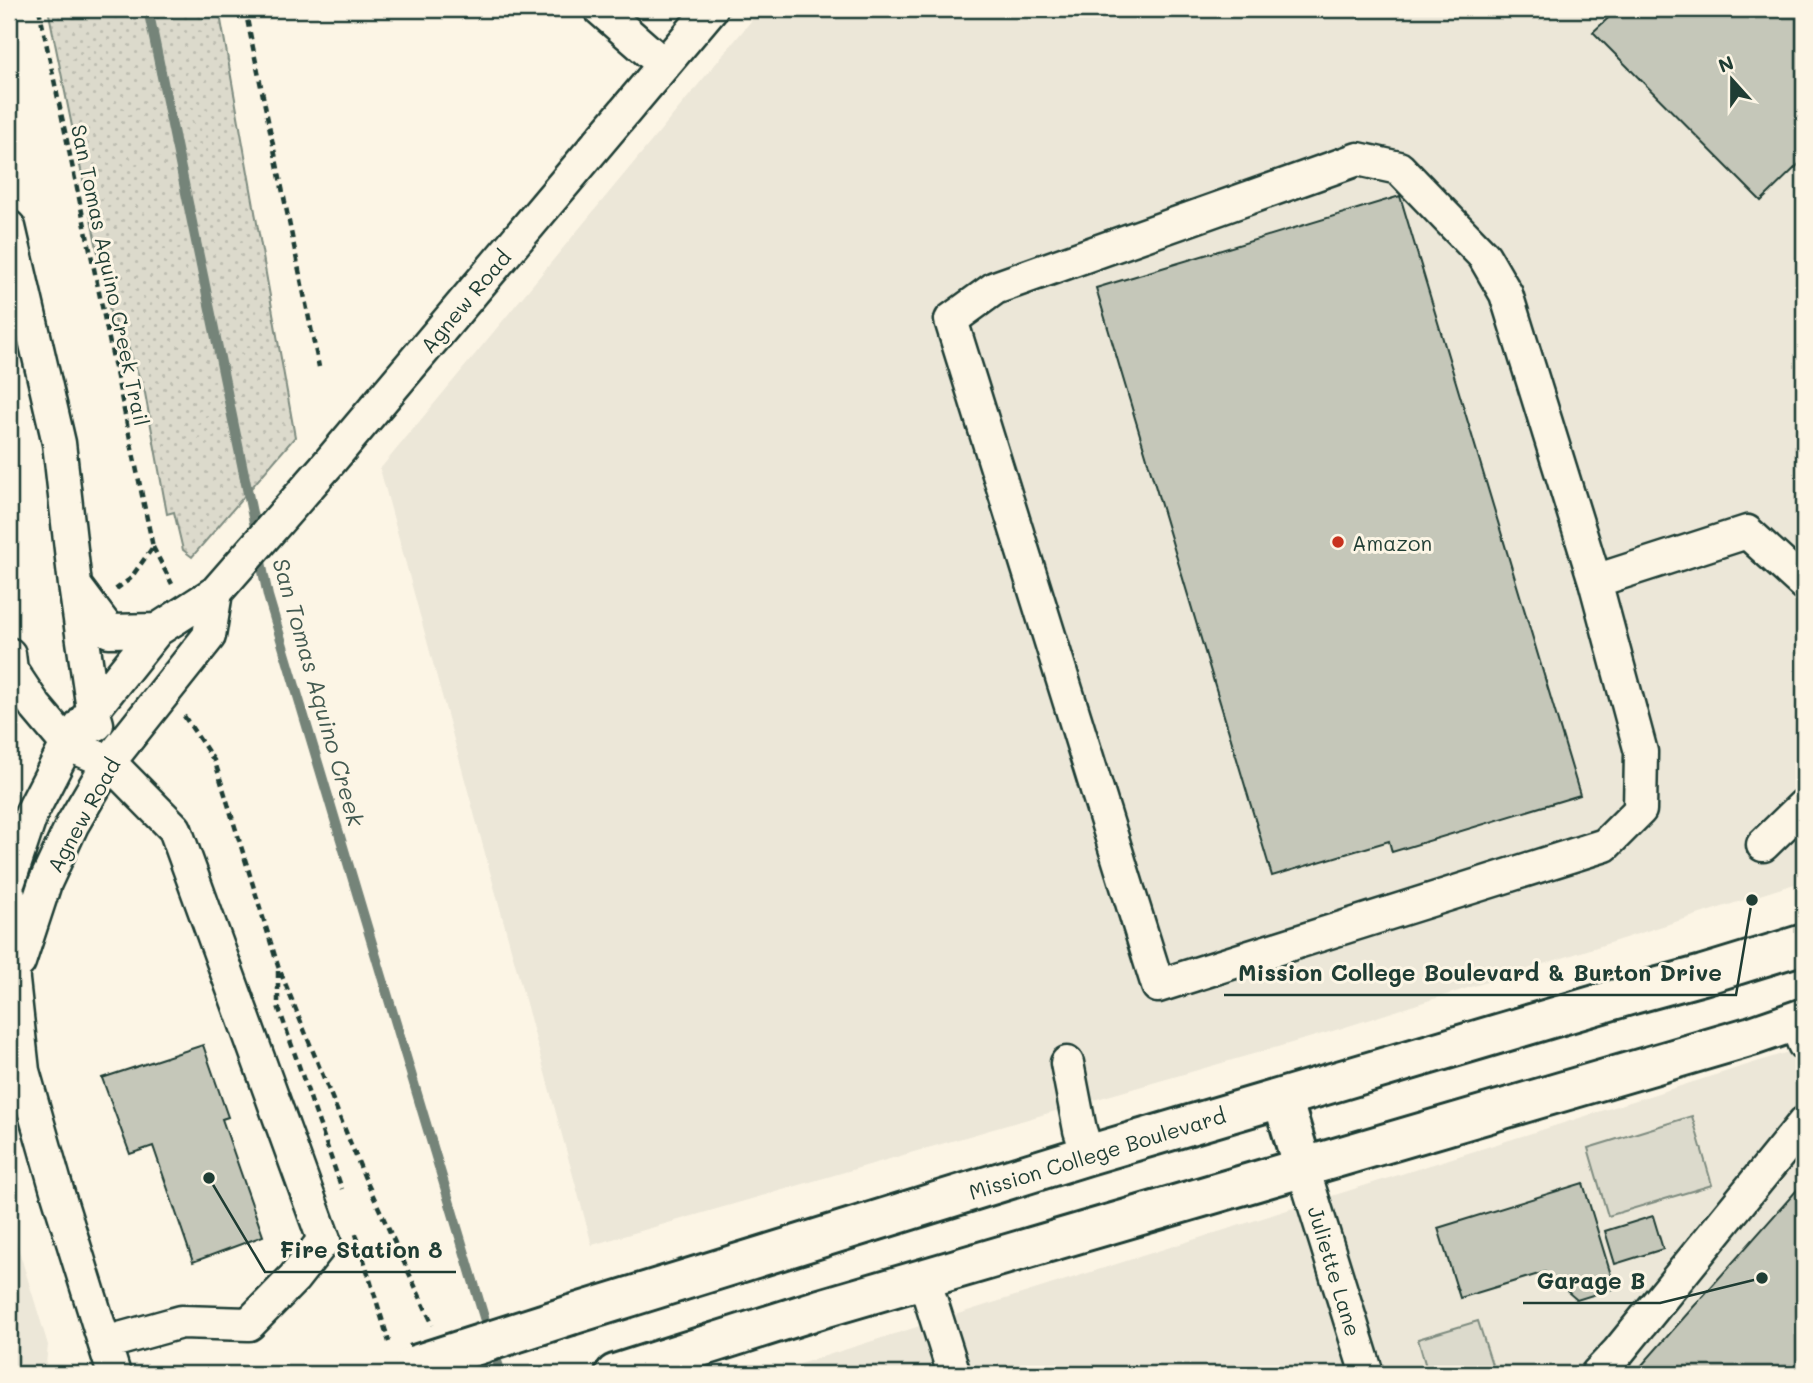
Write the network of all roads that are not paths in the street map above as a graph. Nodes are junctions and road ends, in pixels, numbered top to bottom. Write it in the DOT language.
graph roads {
  1 [pos="600,9"];
  2 [pos="711,9"];
  3 [pos="664,65"];
  4 [pos="9,228"];
  5 [pos="1595,581"];
  6 [pos="1804,584"];
  7 [pos="75,585"];
  8 [pos="216,592"];
  9 [pos="158,630"];
  10 [pos="9,654"];
  11 [pos="93,710"];
  12 [pos="67,744"];
  13 [pos="109,762"];
  14 [pos="1804,805"];
  15 [pos="1763,845"];
  16 [pos="9,881"];
  17 [pos="9,895"];
  18 [pos="1804,944"];
  19 [pos="13,1002"];
  20 [pos="1801,1027"];
  21 [pos="1067,1063"];
  22 [pos="16,1073"];
  23 [pos="1282,1098"];
  24 [pos="1804,1123"];
  25 [pos="1087,1155"];
  26 [pos="1303,1168"];
  27 [pos="924,1279"];
  28 [pos="105,1343"];
  29 [pos="409,1354"];
  30 [pos="114,1374"];
  31 [pos="615,1374"];
  32 [pos="954,1374"];
  33 [pos="1367,1374"];
  34 [pos="1597,1374"];
  1 -- 3 [label="street"];
  2 -- 3 [label="street, Agnew Road"];
  3 -- 8 [label="street, Agnew Road"];
  4 -- 7 [label="street"];
  5 -- 5 [label="street"];
  5 -- 6 [label="street"];
  7 -- 9 [label="street"];
  7 -- 11 [label="street"];
  8 -- 9 [label="street, Agnew Road"];
  8 -- 13 [label="street, Agnew Road"];
  9 -- 11 [label="street, Agnew Road"];
  10 -- 12 [label="street"];
  11 -- 12 [label="street, Agnew Road"];
  11 -- 13 [label="street"];
  12 -- 13 [label="street"];
  12 -- 16 [label="street, Agnew Road"];
  13 -- 19 [label="street, Agnew Road"];
  13 -- 28 [label="street"];
  14 -- 15 [label="street"];
  17 -- 19 [label="street, Agnew Road"];
  18 -- 23 [label="main road, Mission College Boulevard"];
  19 -- 22 [label="street, Agnew Road"];
  20 -- 26 [label="main road"];
  21 -- 25 [label="street"];
  22 -- 28 [label="street, Agnew Road"];
  23 -- 25 [label="main road, Mission College Boulevard"];
  23 -- 26 [label="main road"];
  24 -- 34 [label="street"];
  25 -- 29 [label="main road, Mission College Boulevard, bridge"];
  26 -- 27 [label="main road"];
  26 -- 33 [label="street, Juliette Lane"];
  27 -- 31 [label="main road"];
  27 -- 32 [label="street"];
  28 -- 30 [label="street, Agnew Road"];
}
